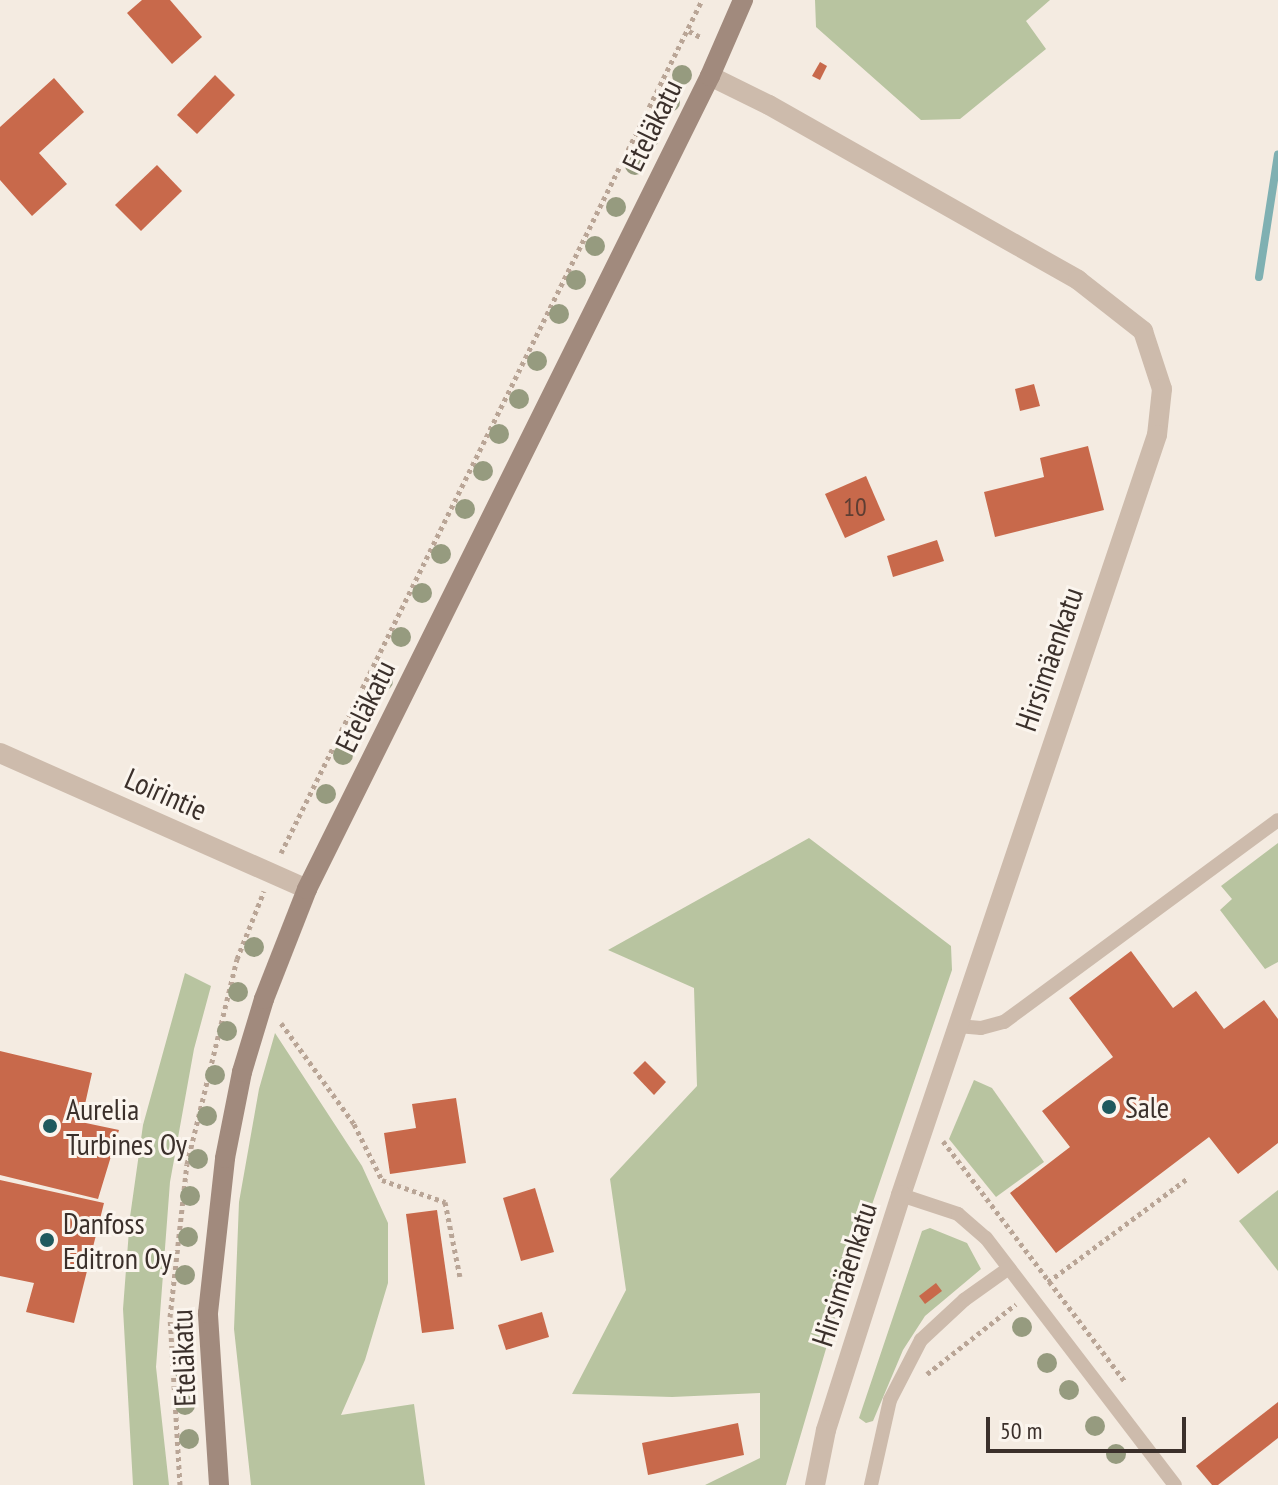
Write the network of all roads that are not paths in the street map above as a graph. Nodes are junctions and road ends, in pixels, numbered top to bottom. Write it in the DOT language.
graph roads {
  1 [pos="743,0"];
  2 [pos="710,76"];
  3 [pos="0,753"];
  4 [pos="1278,820"];
  5 [pos="307,889"];
  6 [pos="958,1026"];
  7 [pos="901,1195"];
  8 [pos="1009,1268"];
  9 [pos="219,1485"];
  10 [pos="815,1485"];
  11 [pos="871,1485"];
  12 [pos="1175,1485"];
  1 -- 2 [label="main road, Eteläkatu"];
  2 -- 5 [label="main road, Eteläkatu"];
  2 -- 6 [label="street, Hirsimäenkatu"];
  3 -- 5 [label="street, Loirintie"];
  4 -- 6 [label="lane"];
  5 -- 9 [label="main road, Eteläkatu"];
  6 -- 7 [label="street, Hirsimäenkatu"];
  7 -- 8 [label="lane"];
  7 -- 10 [label="street, Hirsimäenkatu"];
  8 -- 11 [label="lane"];
  8 -- 12 [label="lane"];
}
